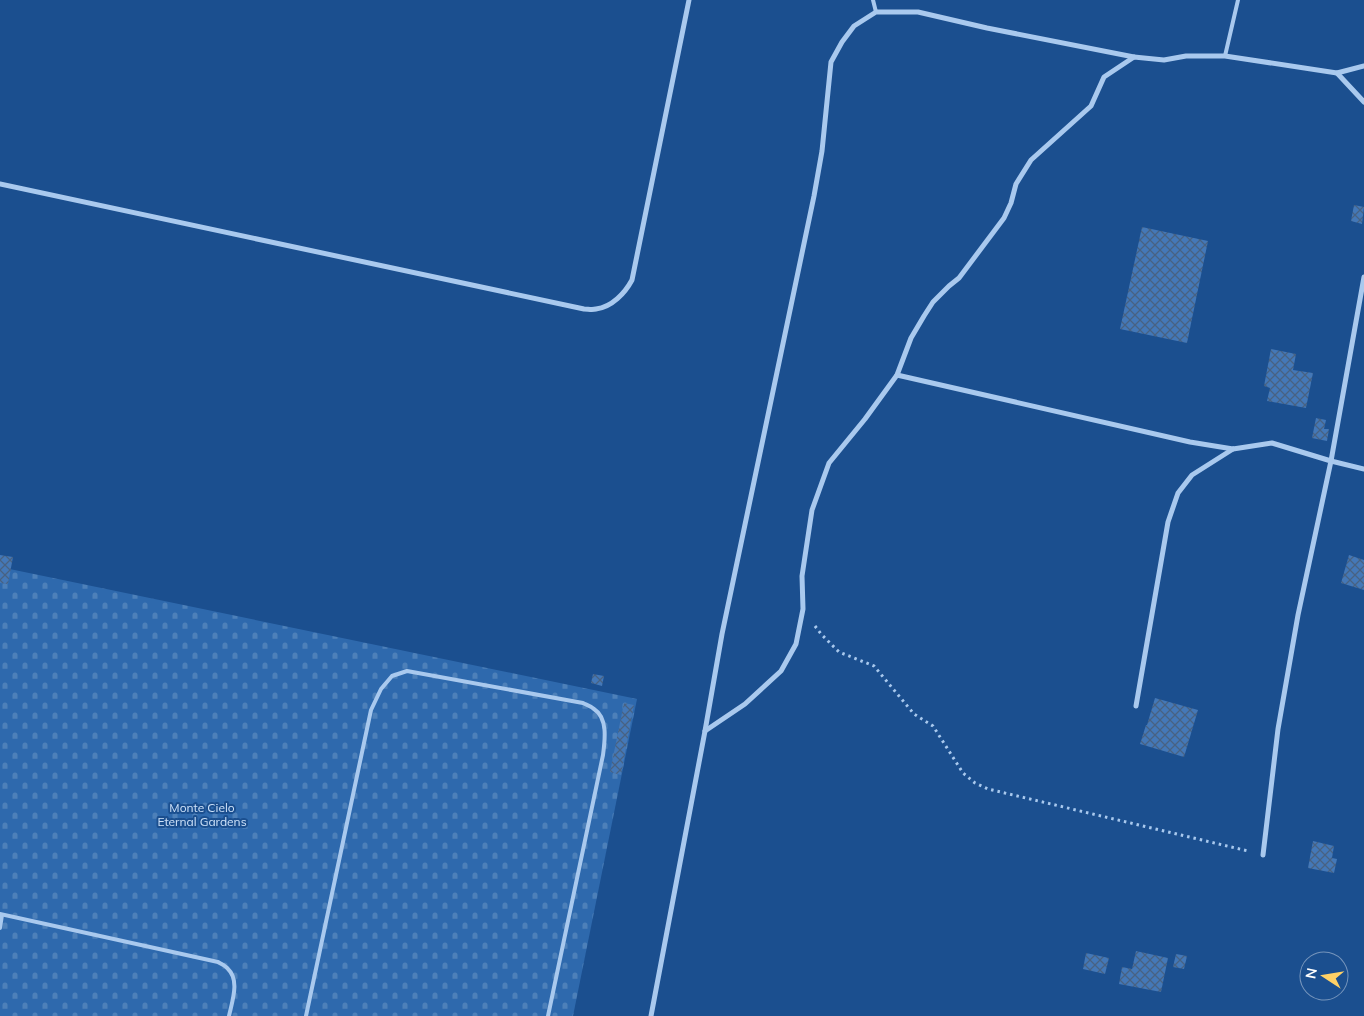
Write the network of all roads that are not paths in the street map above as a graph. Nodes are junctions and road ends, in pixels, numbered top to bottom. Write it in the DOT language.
graph roads {
  1 [pos="689,0"];
  2 [pos="872,0"];
  3 [pos="1238,0"];
  4 [pos="876,12"];
  5 [pos="1225,56"];
  6 [pos="1134,57"];
  7 [pos="1364,66"];
  8 [pos="1337,73"];
  9 [pos="1364,102"];
  10 [pos="0,184"];
  11 [pos="1364,276"];
  12 [pos="897,375"];
  13 [pos="1233,449"];
  14 [pos="1331,462"];
  15 [pos="1364,469"];
  16 [pos="1136,706"];
  17 [pos="705,731"];
  18 [pos="1263,854"];
  19 [pos="1,915"];
  20 [pos="0,928"];
  21 [pos="229,1016"];
  22 [pos="306,1016"];
  23 [pos="548,1016"];
  24 [pos="651,1016"];
  1 -- 10 [label="street"];
  2 -- 4 [label="lane"];
  3 -- 5 [label="lane"];
  4 -- 6 [label="street"];
  4 -- 17 [label="street"];
  5 -- 6 [label="street"];
  5 -- 8 [label="street"];
  6 -- 12 [label="street"];
  7 -- 8 [label="street"];
  8 -- 9 [label="street"];
  11 -- 14 [label="street"];
  12 -- 13 [label="street"];
  12 -- 17 [label="street"];
  13 -- 14 [label="street"];
  13 -- 16 [label="street"];
  14 -- 15 [label="street"];
  14 -- 18 [label="street"];
  17 -- 24 [label="street"];
  19 -- 20 [label="lane"];
  19 -- 21 [label="lane"];
  22 -- 23 [label="lane"];
}
